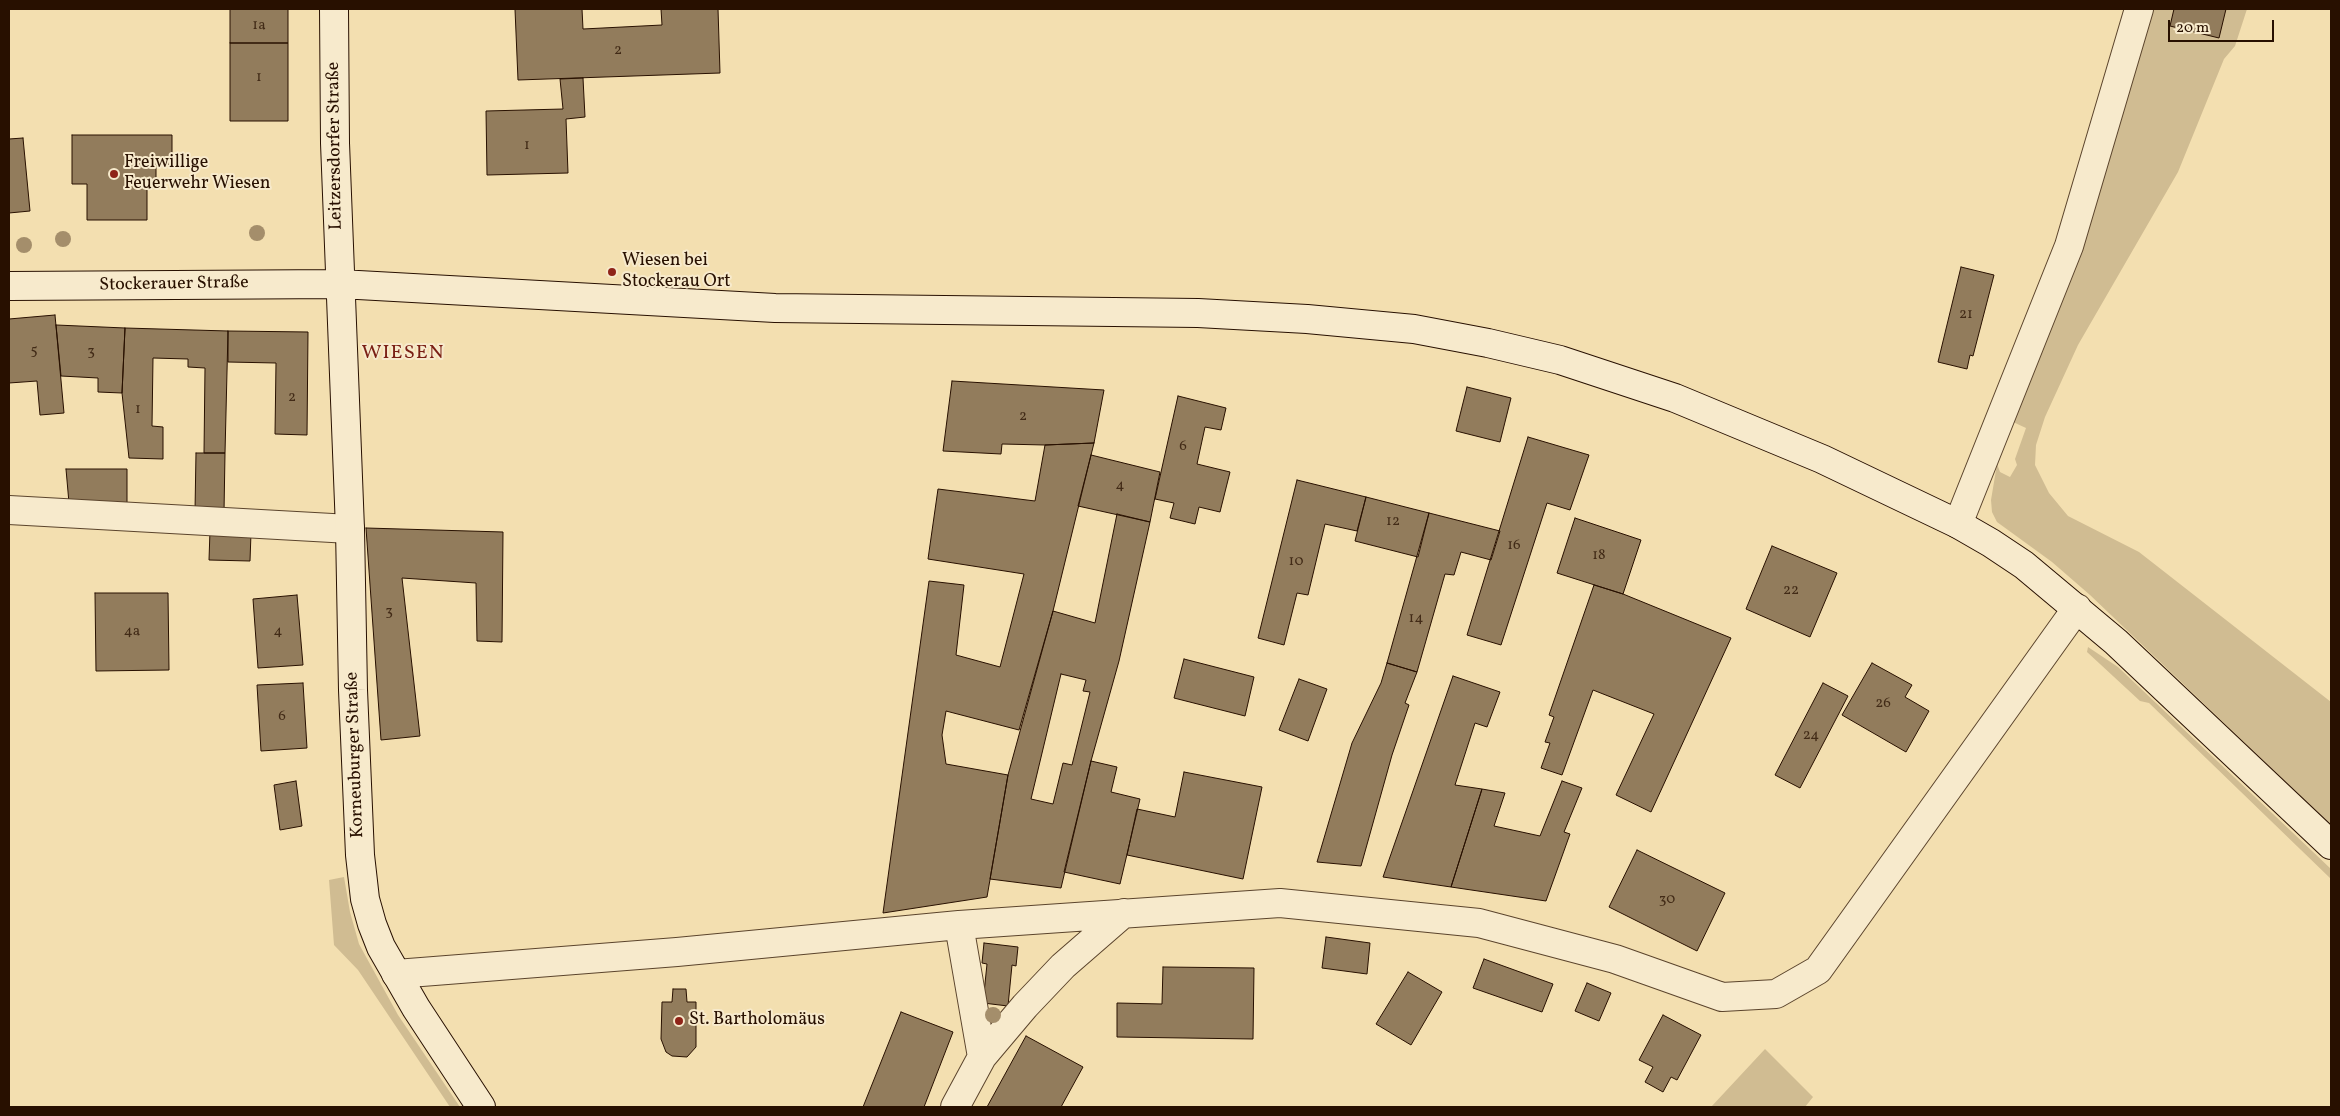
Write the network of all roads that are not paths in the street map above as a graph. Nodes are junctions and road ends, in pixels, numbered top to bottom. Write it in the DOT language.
graph roads {
  1 [pos="334,9"];
  2 [pos="2139,9"];
  3 [pos="340,284"];
  4 [pos="9,286"];
  5 [pos="9,510"];
  6 [pos="1958,524"];
  7 [pos="350,530"];
  8 [pos="2077,608"];
  9 [pos="2331,845"];
  10 [pos="1124,914"];
  11 [pos="959,925"];
  12 [pos="396,974"];
  13 [pos="982,1057"];
  14 [pos="480,1107"];
  15 [pos="954,1107"];
  1 -- 3 [label="street, Leitzersdorfer Straße"];
  2 -- 6 [label="street"];
  3 -- 4 [label="street, Stockerauer Straße"];
  3 -- 6 [label="street, Stockerauer Straße"];
  3 -- 7 [label="street, Korneuburger Straße"];
  5 -- 7 [label="street"];
  6 -- 8 [label="street, Stockerauer Straße"];
  7 -- 12 [label="street, Korneuburger Straße"];
  8 -- 9 [label="street, Stockerauer Straße"];
  8 -- 10 [label="street"];
  10 -- 11 [label="street"];
  10 -- 13 [label="street"];
  11 -- 12 [label="street"];
  11 -- 13 [label="street"];
  12 -- 14 [label="street, Korneuburger Straße"];
  13 -- 15 [label="street"];
}
